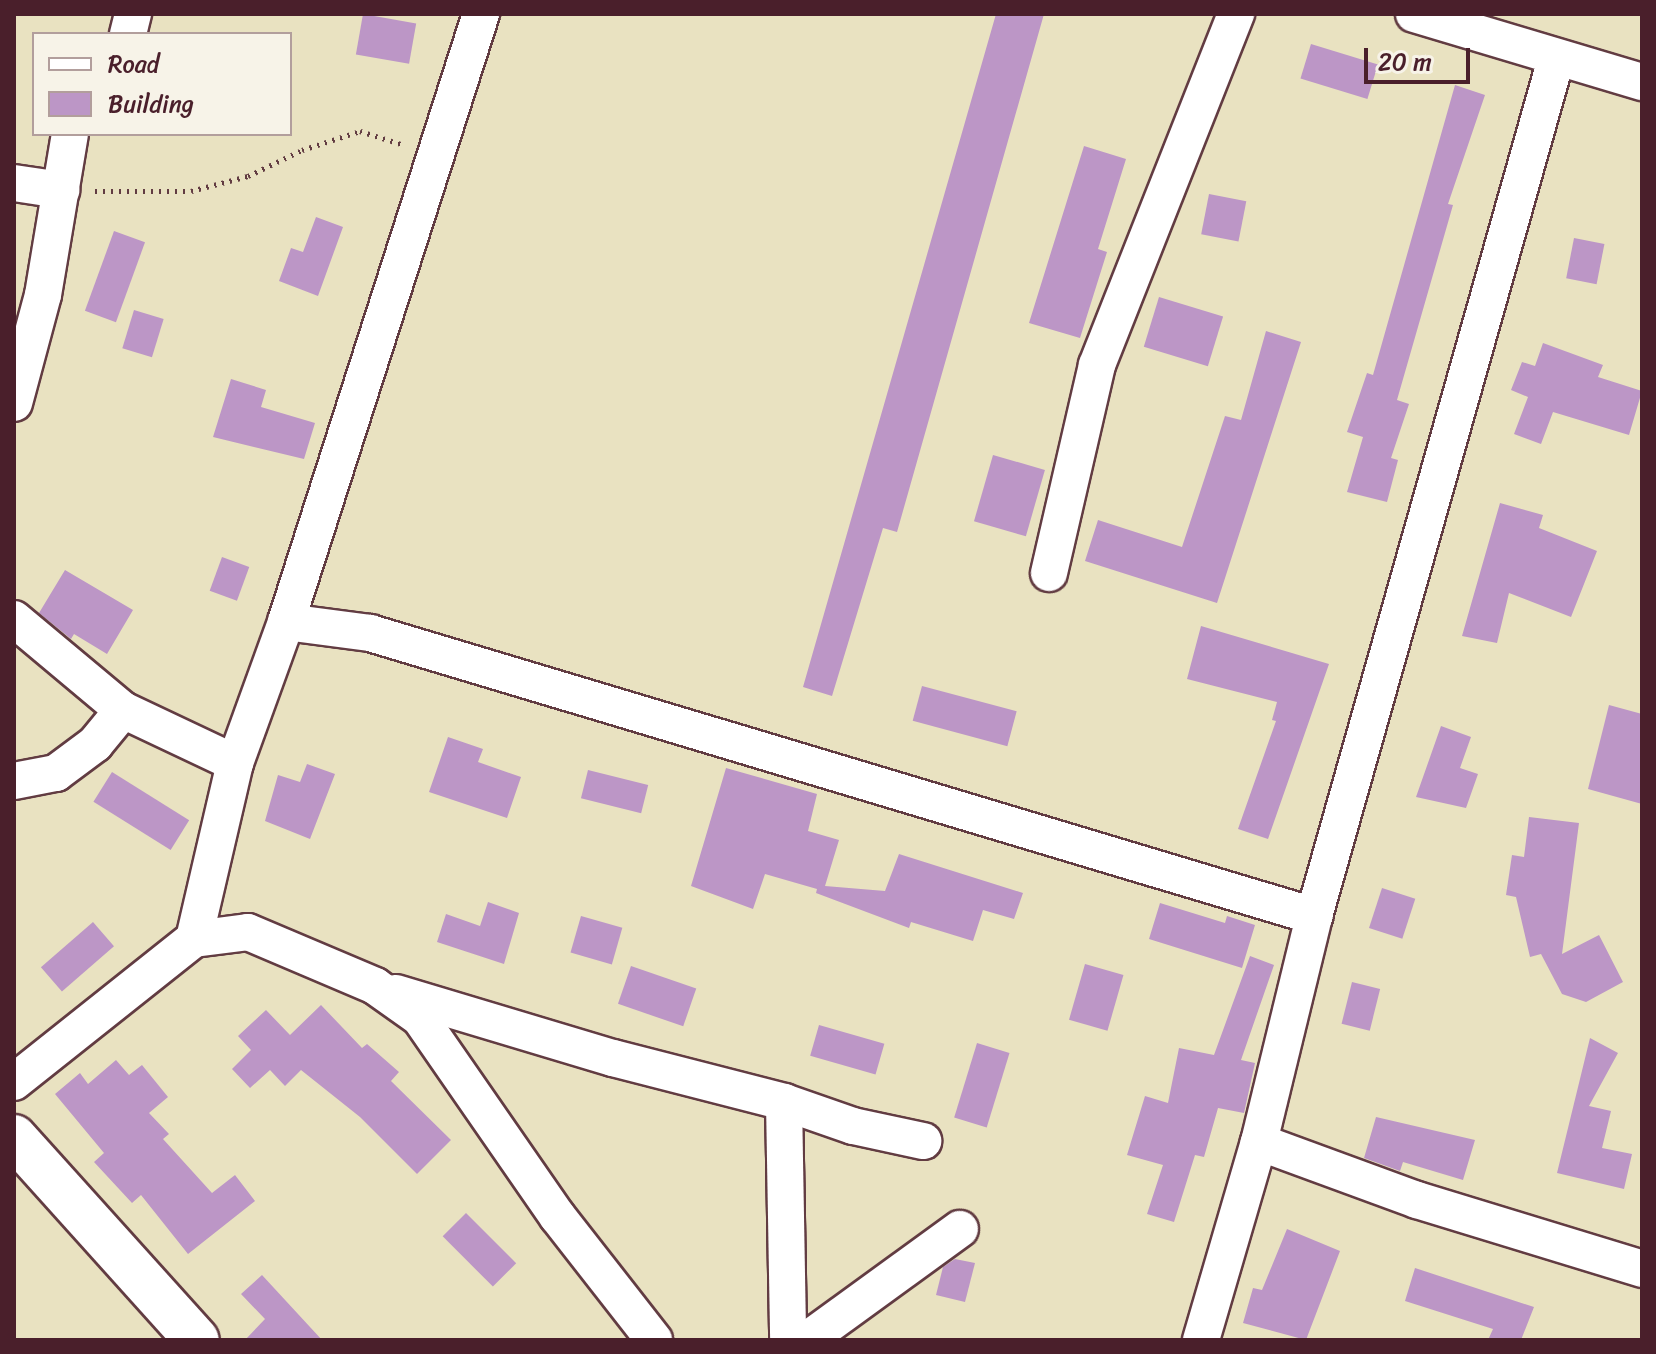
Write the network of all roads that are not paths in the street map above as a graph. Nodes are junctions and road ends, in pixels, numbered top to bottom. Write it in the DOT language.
graph roads {
  1 [pos="481,14"];
  2 [pos="1236,14"];
  3 [pos="1414,14"];
  4 [pos="1556,59"];
  5 [pos="1642,82"];
  6 [pos="70,136"];
  7 [pos="14,183"];
  8 [pos="61,190"];
  9 [pos="14,403"];
  10 [pos="1049,573"];
  11 [pos="14,619"];
  12 [pos="286,622"];
  13 [pos="123,710"];
  14 [pos="235,763"];
  15 [pos="14,781"];
  16 [pos="1314,916"];
  17 [pos="194,939"];
  18 [pos="375,986"];
  19 [pos="14,1082"];
  20 [pos="784,1102"];
  21 [pos="14,1137"];
  22 [pos="923,1141"];
  23 [pos="1259,1142"];
  24 [pos="960,1229"];
  25 [pos="1642,1269"];
  26 [pos="197,1340"];
  27 [pos="654,1340"];
  28 [pos="788,1340"];
  29 [pos="807,1340"];
  30 [pos="1201,1340"];
  1 -- 12 [label="street"];
  2 -- 10 [label="street"];
  3 -- 4 [label="street"];
  4 -- 5 [label="street"];
  4 -- 16 [label="street"];
  6 -- 8 [label="street"];
  7 -- 8 [label="street"];
  8 -- 9 [label="street"];
  11 -- 13 [label="street"];
  12 -- 14 [label="street"];
  12 -- 16 [label="street"];
  13 -- 14 [label="street"];
  13 -- 15 [label="street"];
  14 -- 17 [label="street"];
  16 -- 23 [label="street"];
  17 -- 18 [label="street"];
  17 -- 19 [label="street"];
  18 -- 20 [label="street"];
  18 -- 27 [label="street"];
  20 -- 22 [label="street"];
  20 -- 28 [label="street"];
  21 -- 26 [label="street"];
  23 -- 25 [label="street"];
  23 -- 30 [label="street"];
  24 -- 29 [label="street"];
}
